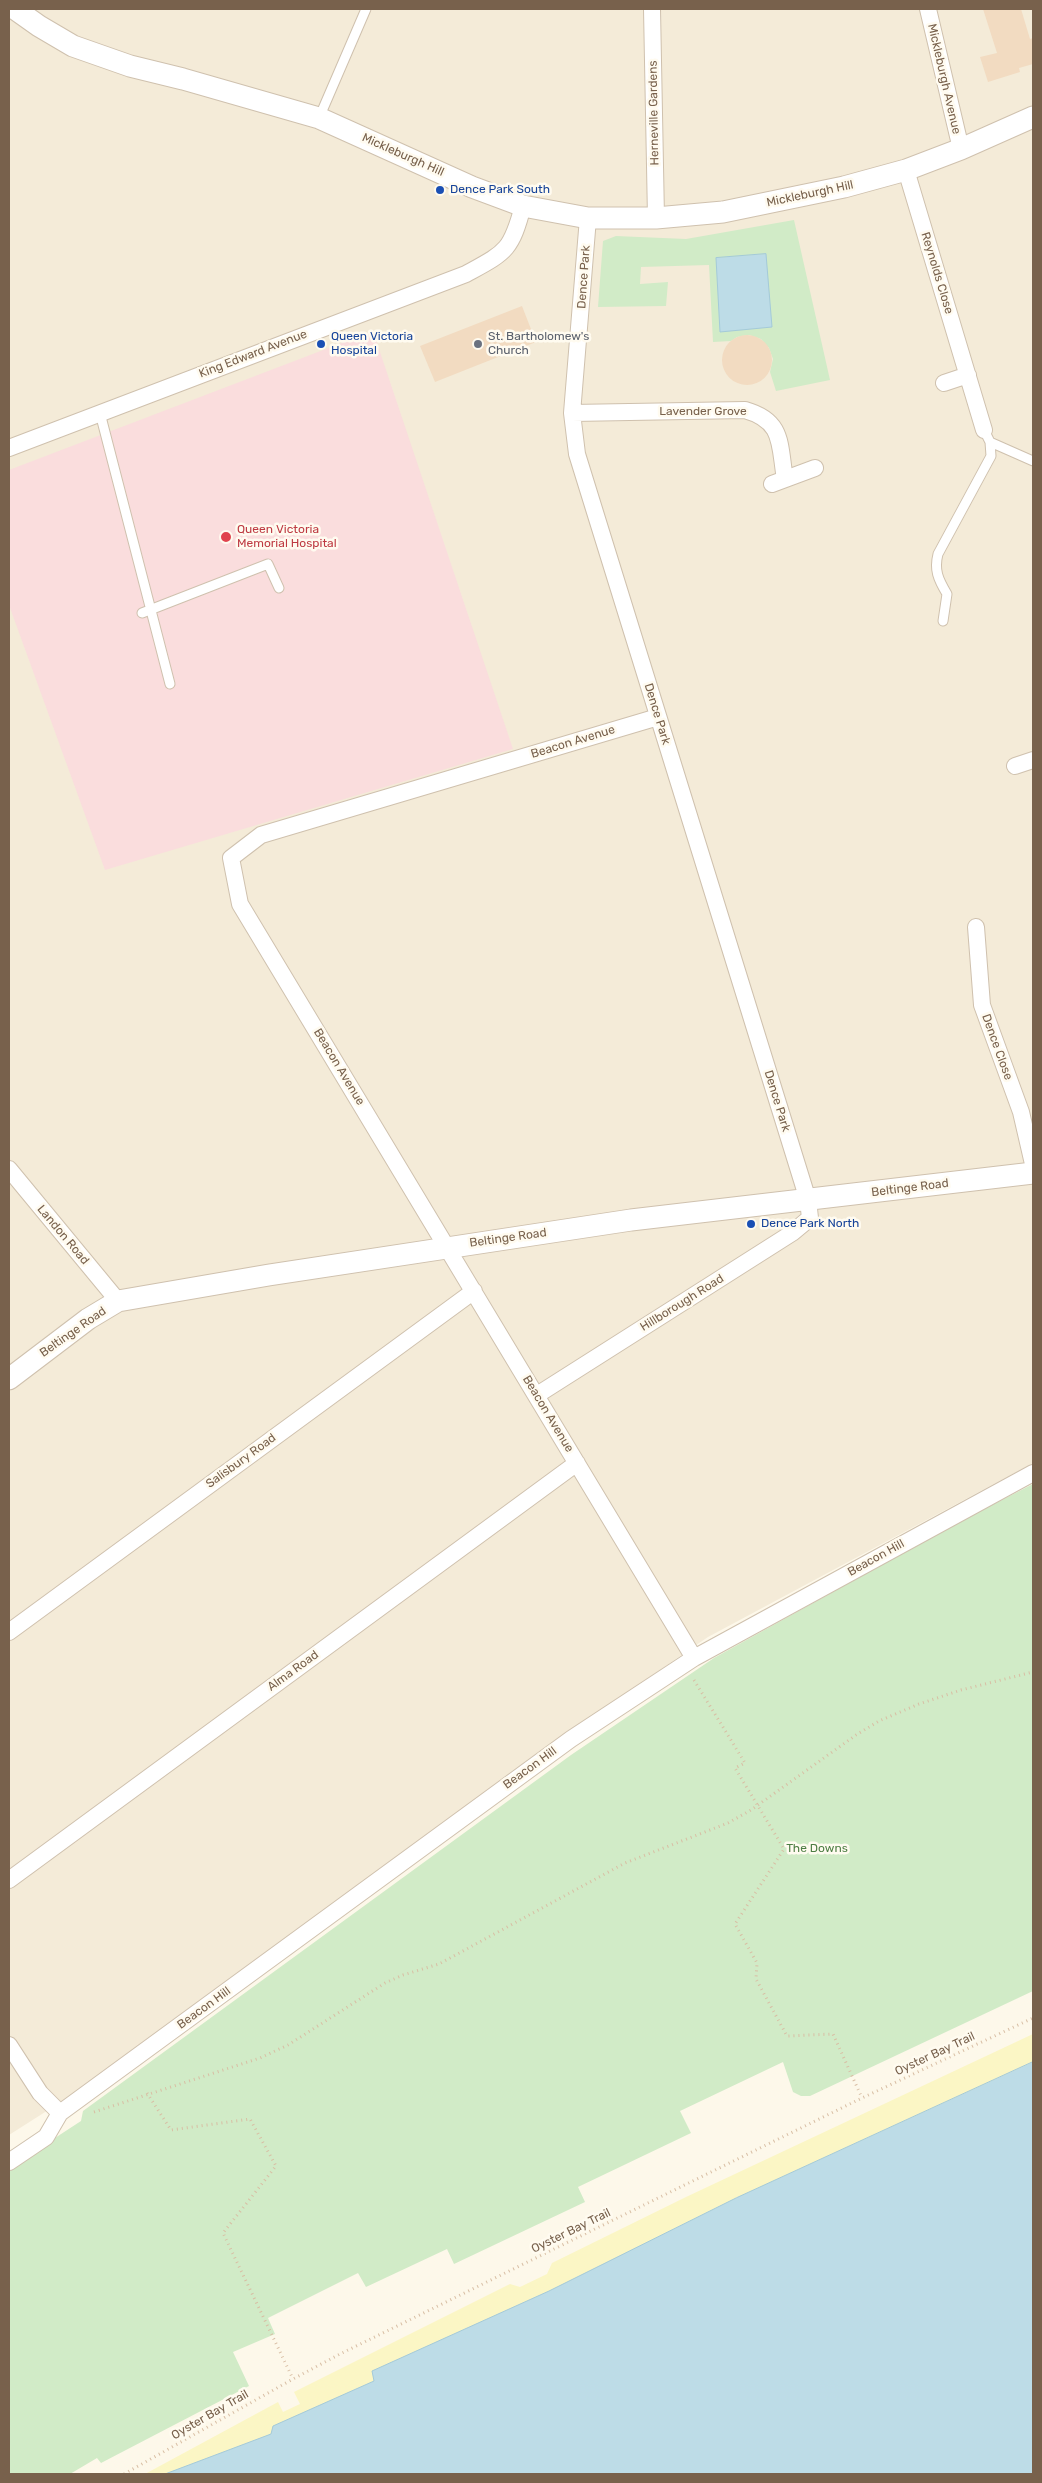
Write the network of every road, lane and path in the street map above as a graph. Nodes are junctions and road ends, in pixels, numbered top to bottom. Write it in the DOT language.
graph roads {
  1 [pos="16,9"];
  2 [pos="366,9"];
  3 [pos="652,9"];
  4 [pos="928,9"];
  5 [pos="1033,117"];
  6 [pos="319,118"];
  7 [pos="961,149"];
  8 [pos="906,170"];
  9 [pos="523,206"];
  10 [pos="588,218"];
  11 [pos="656,218"];
  12 [pos="968,375"];
  13 [pos="944,383"];
  14 [pos="100,413"];
  15 [pos="572,413"];
  16 [pos="987,436"];
  17 [pos="9,448"];
  18 [pos="1033,461"];
  19 [pos="815,468"];
  20 [pos="279,588"];
  21 [pos="146,611"];
  22 [pos="943,621"];
  23 [pos="170,684"];
  24 [pos="658,717"];
  25 [pos="1033,760"];
  26 [pos="1015,766"];
  27 [pos="976,926"];
  28 [pos="1033,1164"];
  29 [pos="9,1169"];
  30 [pos="1033,1173"];
  31 [pos="808,1200"];
  32 [pos="448,1247"];
  33 [pos="474,1291"];
  34 [pos="118,1301"];
  35 [pos="9,1379"];
  36 [pos="537,1395"];
  37 [pos="577,1463"];
  38 [pos="1033,1473"];
  39 [pos="9,1632"];
  40 [pos="689,1661"];
  41 [pos="1033,1672"];
  42 [pos="758,1806"];
  43 [pos="9,1880"];
  44 [pos="1033,2018"];
  45 [pos="9,2045"];
  46 [pos="147,2094"];
  47 [pos="862,2098"];
  48 [pos="60,2114"];
  49 [pos="9,2162"];
  50 [pos="293,2378"];
  51 [pos="124,2474"];
  1 -- 6 [label="street, Mickleburgh Hill"];
  2 -- 6 [label="lane"];
  3 -- 11 [label="street, Herneville Gardens"];
  4 -- 7 [label="street, Mickleburgh Avenue"];
  5 -- 7 [label="street, Mickleburgh Hill"];
  6 -- 9 [label="street, Mickleburgh Hill"];
  7 -- 8 [label="street, Mickleburgh Hill"];
  8 -- 11 [label="street, Mickleburgh Hill"];
  8 -- 12 [label="street, Reynolds Close"];
  9 -- 10 [label="street, Mickleburgh Hill"];
  9 -- 14 [label="street, King Edward Avenue"];
  10 -- 11 [label="street, Mickleburgh Hill"];
  10 -- 15 [label="street, Dence Park"];
  12 -- 13 [label="street"];
  12 -- 16 [label="street, Reynolds Close"];
  14 -- 17 [label="street, King Edward Avenue"];
  14 -- 21 [label="lane"];
  15 -- 19 [label="street, Lavender Grove"];
  15 -- 24 [label="street, Dence Park"];
  16 -- 18 [label="lane"];
  16 -- 22 [label="lane"];
  20 -- 21 [label="lane"];
  21 -- 23 [label="lane"];
  24 -- 31 [label="street, Dence Park"];
  24 -- 32 [label="street, Beacon Avenue"];
  25 -- 26 [label="street"];
  27 -- 28 [label="street, Dence Close"];
  29 -- 34 [label="street, Landon Road"];
  30 -- 31 [label="street, Beltinge Road"];
  31 -- 32 [label="street, Beltinge Road"];
  31 -- 36 [label="street, Hillborough Road"];
  32 -- 33 [label="street, Beacon Avenue"];
  32 -- 34 [label="street, Beltinge Road"];
  33 -- 36 [label="street, Beacon Avenue"];
  33 -- 39 [label="street, Salisbury Road"];
  34 -- 35 [label="street, Beltinge Road"];
  36 -- 37 [label="street, Beacon Avenue"];
  37 -- 40 [label="street, Beacon Avenue"];
  37 -- 43 [label="street, Alma Road"];
  38 -- 40 [label="street, Beacon Hill"];
  40 -- 42 [label="path"];
  40 -- 48 [label="street, Beacon Hill"];
  41 -- 42 [label="path"];
  42 -- 46 [label="path"];
  42 -- 47 [label="path"];
  44 -- 47 [label="path, Oyster Bay Trail"];
  45 -- 48 [label="street"];
  46 -- 48 [label="path"];
  46 -- 50 [label="path"];
  47 -- 50 [label="path, Oyster Bay Trail"];
  48 -- 49 [label="street"];
  50 -- 51 [label="path, Oyster Bay Trail"];
}
